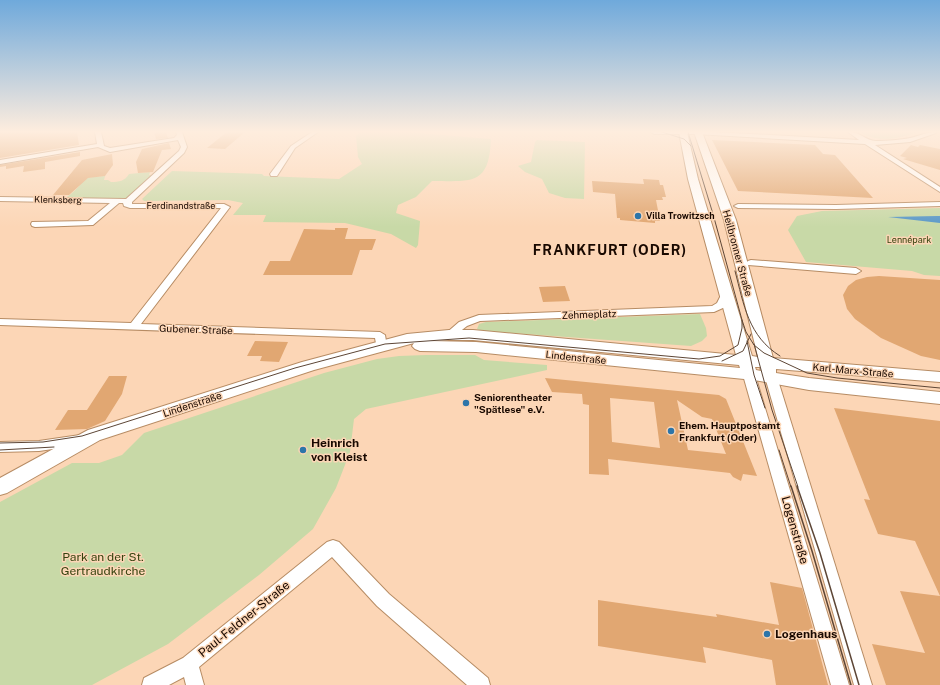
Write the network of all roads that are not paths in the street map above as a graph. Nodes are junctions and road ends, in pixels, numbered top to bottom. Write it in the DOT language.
graph roads {
  1 [pos="169,164"];
  2 [pos="281,164"];
  3 [pos="692,164"];
  4 [pos="705,164"];
  5 [pos="900,164"];
  6 [pos="274,174"];
  7 [pos="940,190"];
  8 [pos="0,199"];
  9 [pos="117,201"];
  10 [pos="128,201"];
  11 [pos="940,204"];
  12 [pos="738,206"];
  13 [pos="35,224"];
  14 [pos="751,264"];
  15 [pos="856,271"];
  16 [pos="726,295"];
  17 [pos="0,322"];
  18 [pos="134,326"];
  19 [pos="449,335"];
  20 [pos="380,341"];
  21 [pos="748,368"];
  22 [pos="769,370"];
  23 [pos="940,377"];
  24 [pos="940,398"];
  25 [pos="94,436"];
  26 [pos="0,447"];
  27 [pos="0,487"];
  28 [pos="189,664"];
  29 [pos="151,685"];
  30 [pos="195,685"];
  31 [pos="481,685"];
  32 [pos="840,685"];
  33 [pos="863,685"];
  1 -- 10 [label="street, Ferdinandstraße"];
  2 -- 6 [label="street"];
  3 -- 16 [label="street"];
  4 -- 22 [label="street, Heilbronner Straße"];
  5 -- 7 [label="street"];
  8 -- 9 [label="street, Klenksberg"];
  9 -- 10 [label="street, Klenksberg"];
  9 -- 13 [label="street"];
  10 -- 18 [label="street, Ferdinandstraße"];
  11 -- 12 [label="street"];
  14 -- 15 [label="street, Heilbronner Straße"];
  16 -- 19 [label="street, Zehmeplatz"];
  16 -- 21 [label="street"];
  17 -- 18 [label="street, Gubener Straße"];
  18 -- 20 [label="street, Gubener Straße"];
  19 -- 20 [label="street, Lindenstraße"];
  19 -- 21 [label="street, Lindenstraße"];
  20 -- 21 [label="street, Lindenstraße"];
  20 -- 25 [label="street, Lindenstraße"];
  21 -- 22 [label="street, Lindenstraße"];
  21 -- 32 [label="street, Logenstraße"];
  22 -- 23 [label="street, Karl-Marx-Straße"];
  22 -- 24 [label="street, Karl-Marx-Straße"];
  22 -- 33 [label="street, Logenstraße"];
  25 -- 26 [label="street, Lindenstraße"];
  25 -- 27 [label="street"];
  28 -- 29 [label="street, Paul-Feldner-Straße"];
  28 -- 30 [label="street"];
  28 -- 31 [label="street, Paul-Feldner-Straße"];
}
